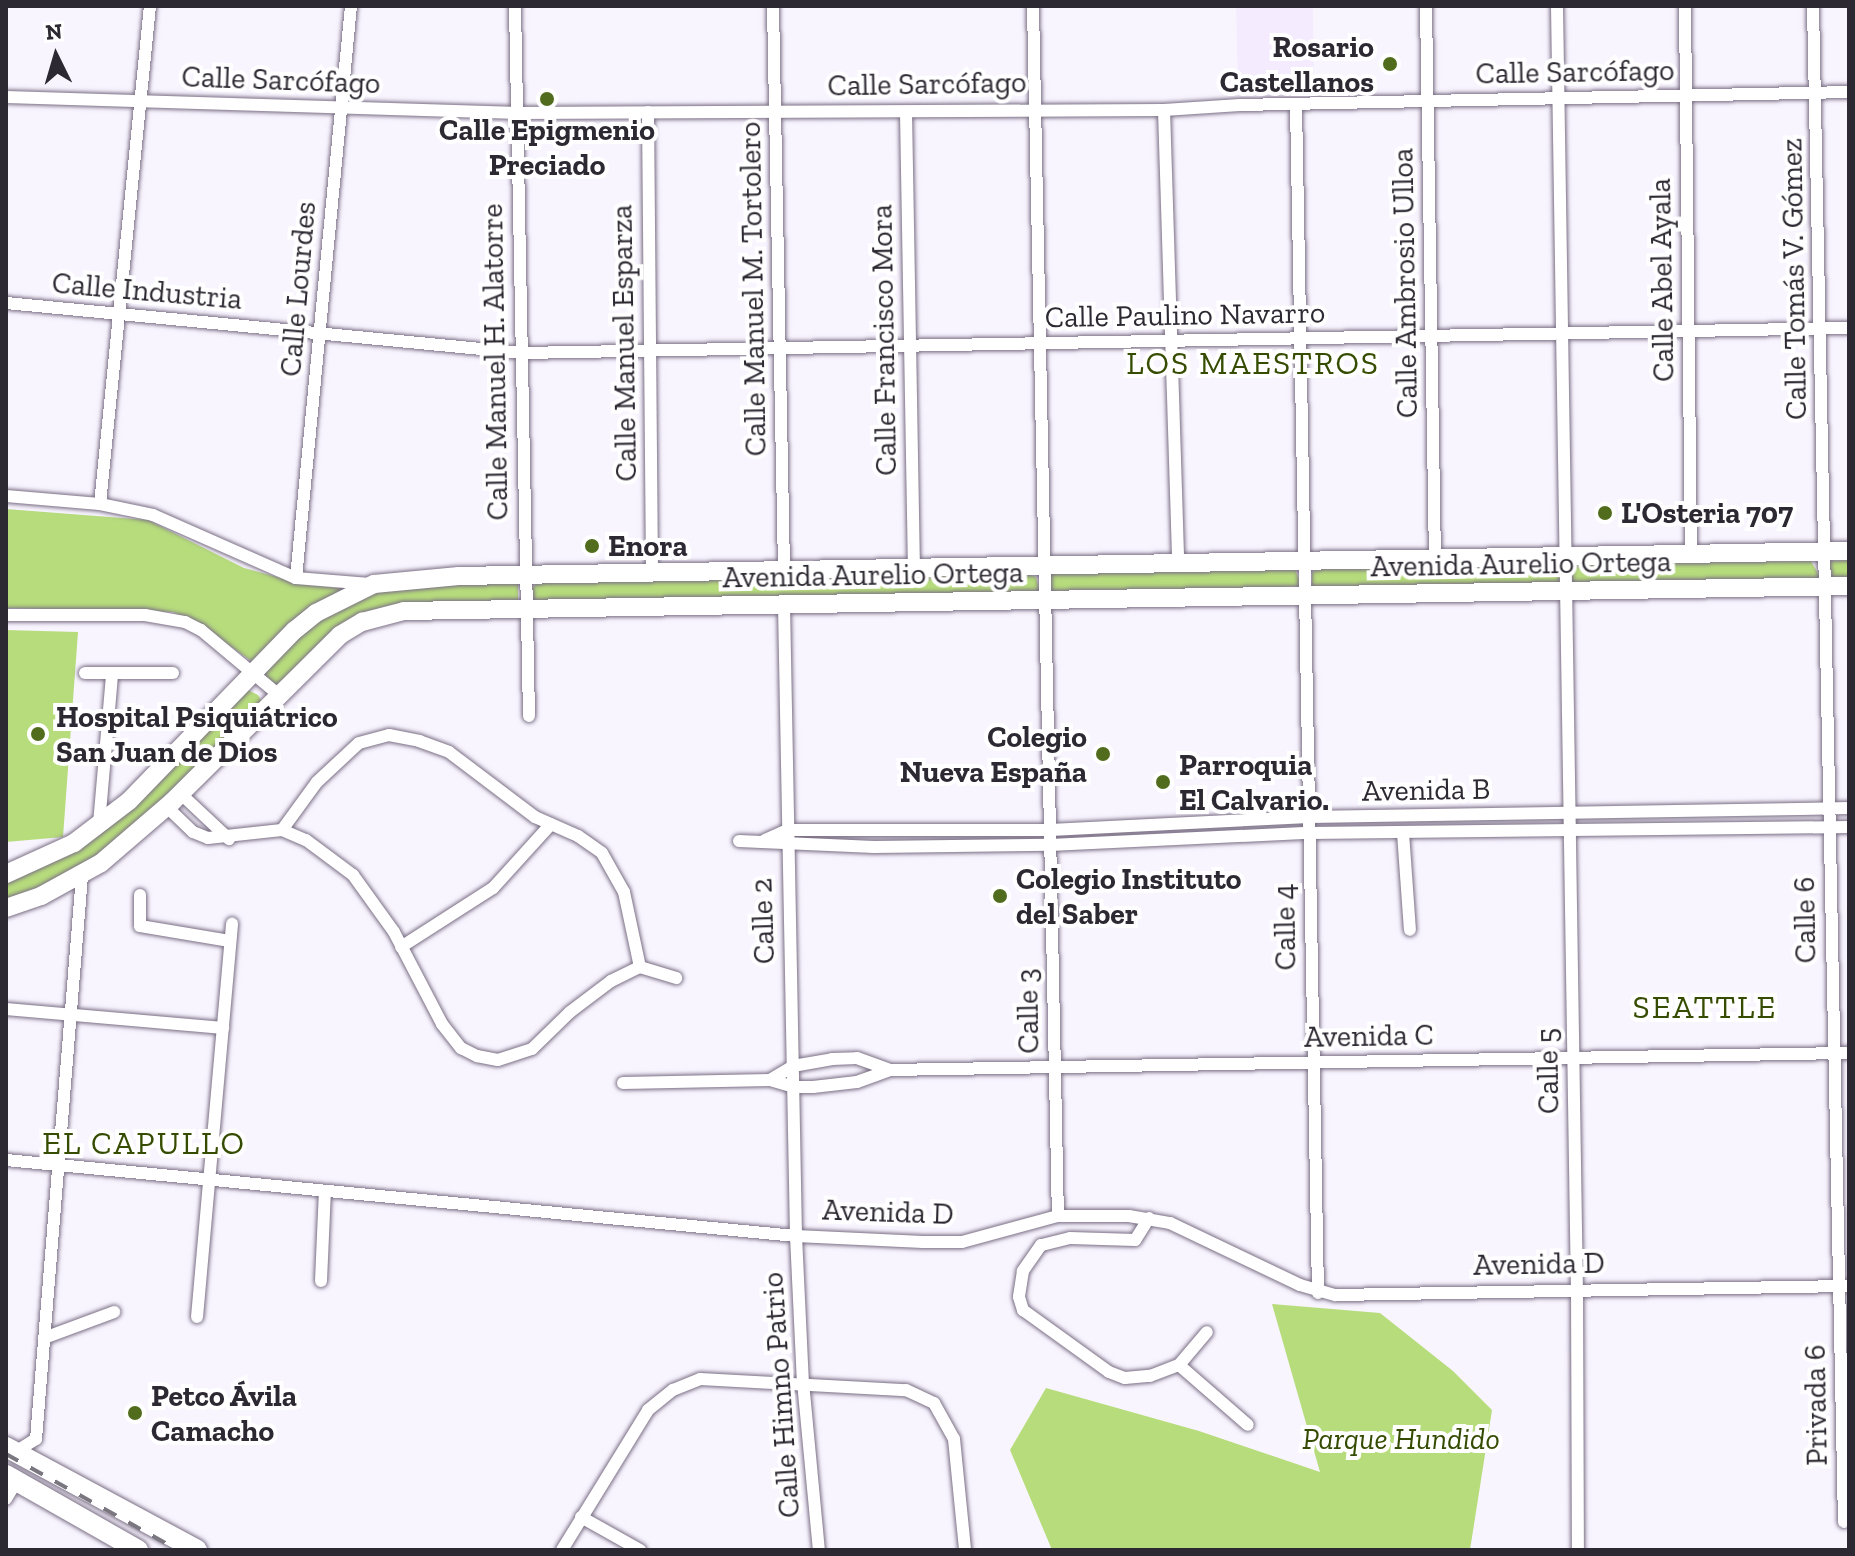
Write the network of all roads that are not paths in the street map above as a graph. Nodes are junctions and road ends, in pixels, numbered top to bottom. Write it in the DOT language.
graph roads {
  1 [pos="150,6"];
  2 [pos="351,6"];
  3 [pos="515,6"];
  4 [pos="773,6"];
  5 [pos="1033,6"];
  6 [pos="1426,6"];
  7 [pos="1557,6"];
  8 [pos="1685,6"];
  9 [pos="1813,6"];
  10 [pos="1849,92"];
  11 [pos="1816,93"];
  12 [pos="1686,96"];
  13 [pos="6,97"];
  14 [pos="1558,98"];
  15 [pos="1428,101"];
  16 [pos="141,102"];
  17 [pos="1296,104"];
  18 [pos="341,109"];
  19 [pos="1034,109"];
  20 [pos="1164,110"];
  21 [pos="648,112"];
  22 [pos="775,112"];
  23 [pos="906,112"];
  24 [pos="517,113"];
  25 [pos="6,303"];
  26 [pos="119,314"];
  27 [pos="1821,328"];
  28 [pos="1849,328"];
  29 [pos="1689,331"];
  30 [pos="319,333"];
  31 [pos="1561,334"];
  32 [pos="1432,337"];
  33 [pos="1300,339"];
  34 [pos="1171,342"];
  35 [pos="1041,344"];
  36 [pos="911,346"];
  37 [pos="780,348"];
  38 [pos="651,351"];
  39 [pos="522,353"];
  40 [pos="6,496"];
  41 [pos="100,504"];
  42 [pos="1849,551"];
  43 [pos="1824,552"];
  44 [pos="1691,554"];
  45 [pos="1563,556"];
  46 [pos="1435,559"];
  47 [pos="1303,561"];
  48 [pos="1178,563"];
  49 [pos="1045,565"];
  50 [pos="914,568"];
  51 [pos="784,570"];
  52 [pos="652,572"];
  53 [pos="524,575"];
  54 [pos="296,578"];
  55 [pos="374,584"];
  56 [pos="1825,586"];
  57 [pos="1849,586"];
  58 [pos="1567,591"];
  59 [pos="1304,595"];
  60 [pos="1045,600"];
  61 [pos="784,605"];
  62 [pos="524,609"];
  63 [pos="6,615"];
  64 [pos="253,672"];
  65 [pos="85,673"];
  66 [pos="173,673"];
  67 [pos="112,674"];
  68 [pos="279,695"];
  69 [pos="529,716"];
  70 [pos="174,801"];
  71 [pos="1829,808"];
  72 [pos="1849,808"];
  73 [pos="1570,813"];
  74 [pos="1468,815"];
  75 [pos="1309,817"];
  76 [pos="99,824"];
  77 [pos="551,824"];
  78 [pos="1829,827"];
  79 [pos="1849,827"];
  80 [pos="282,830"];
  81 [pos="787,830"];
  82 [pos="1050,830"];
  83 [pos="1569,831"];
  84 [pos="1468,832"];
  85 [pos="1309,833"];
  86 [pos="1403,833"];
  87 [pos="229,839"];
  88 [pos="765,840"];
  89 [pos="739,841"];
  90 [pos="787,844"];
  91 [pos="1050,845"];
  92 [pos="6,874"];
  93 [pos="82,876"];
  94 [pos="140,895"];
  95 [pos="6,908"];
  96 [pos="232,924"];
  97 [pos="1410,930"];
  98 [pos="230,941"];
  99 [pos="401,947"];
  100 [pos="640,967"];
  101 [pos="676,978"];
  102 [pos="6,1009"];
  103 [pos="70,1015"];
  104 [pos="223,1028"];
  105 [pos="1834,1053"];
  106 [pos="1849,1053"];
  107 [pos="1574,1058"];
  108 [pos="1313,1063"];
  109 [pos="793,1066"];
  110 [pos="1055,1068"];
  111 [pos="890,1070"];
  112 [pos="770,1080"];
  113 [pos="623,1083"];
  114 [pos="794,1087"];
  115 [pos="6,1160"];
  116 [pos="58,1165"];
  117 [pos="209,1180"];
  118 [pos="325,1191"];
  119 [pos="1058,1216"];
  120 [pos="1149,1218"];
  121 [pos="796,1236"];
  122 [pos="321,1281"];
  123 [pos="1844,1286"];
  124 [pos="1577,1289"];
  125 [pos="1318,1293"];
  126 [pos="114,1312"];
  127 [pos="197,1317"];
  128 [pos="1207,1332"];
  129 [pos="44,1338"];
  130 [pos="1179,1365"];
  131 [pos="803,1382"];
  132 [pos="1845,1414"];
  133 [pos="1248,1425"];
  134 [pos="11,1445"];
  135 [pos="8,1487"];
  136 [pos="581,1517"];
  137 [pos="1844,1522"];
  138 [pos="138,1550"];
  139 [pos="197,1550"];
  140 [pos="562,1550"];
  141 [pos="640,1550"];
  142 [pos="819,1550"];
  143 [pos="965,1550"];
  144 [pos="1578,1550"];
  1 -- 16 [label="street"];
  2 -- 18 [label="street, Calle Lourdes"];
  3 -- 24 [label="street, Calle Manuel H. Alatorre"];
  4 -- 22 [label="street, Calle Manuel M. Tortolero"];
  5 -- 19 [label="street, Calle 3"];
  6 -- 15 [label="street, Calle Ambrosio Ulloa"];
  7 -- 14 [label="street, Calle 5"];
  8 -- 12 [label="street, Calle Abel Ayala"];
  9 -- 11 [label="street, Calle Tomás V. Gómez"];
  10 -- 11 [label="street, Calle Sarcófago"];
  11 -- 12 [label="street, Calle Sarcófago"];
  11 -- 27 [label="street, Calle Tomás V. Gómez"];
  12 -- 14 [label="street, Calle Sarcófago"];
  12 -- 29 [label="street, Calle Abel Ayala"];
  13 -- 16 [label="street, Calle Sarcófago"];
  14 -- 15 [label="street, Calle Sarcófago"];
  14 -- 31 [label="street, Calle 5"];
  15 -- 17 [label="street, Calle Sarcófago"];
  15 -- 32 [label="street, Calle Ambrosio Ulloa"];
  16 -- 18 [label="street, Calle Sarcófago"];
  16 -- 26 [label="street"];
  17 -- 20 [label="street, Calle Sarcófago"];
  17 -- 33 [label="street, Calle 4"];
  18 -- 24 [label="street, Calle Sarcófago"];
  18 -- 30 [label="street, Calle Lourdes"];
  19 -- 20 [label="street, Calle Sarcófago"];
  19 -- 23 [label="street, Calle Sarcófago"];
  19 -- 35 [label="street, Calle 3"];
  20 -- 34 [label="street"];
  21 -- 22 [label="street, Calle Sarcófago"];
  21 -- 24 [label="street, Calle Sarcófago"];
  21 -- 38 [label="street, Calle Manuel Esparza"];
  22 -- 23 [label="street, Calle Sarcófago"];
  22 -- 37 [label="street, Calle Manuel M. Tortolero"];
  23 -- 36 [label="street, Calle Francisco Mora"];
  24 -- 39 [label="street, Calle Manuel H. Alatorre"];
  25 -- 26 [label="street, Calle Industria"];
  26 -- 30 [label="street, Calle Industria"];
  26 -- 41 [label="street"];
  27 -- 28 [label="street, Calle Paulino Navarro"];
  27 -- 29 [label="street, Calle Paulino Navarro"];
  27 -- 43 [label="street, Calle Tomás V. Gómez"];
  29 -- 31 [label="street, Calle Paulino Navarro"];
  29 -- 44 [label="street, Calle Abel Ayala"];
  30 -- 39 [label="street, Calle Industria"];
  30 -- 54 [label="street, Calle Lourdes"];
  31 -- 32 [label="street, Calle Paulino Navarro"];
  31 -- 45 [label="street, Calle 5"];
  32 -- 33 [label="street, Calle Paulino Navarro"];
  32 -- 46 [label="street, Calle Ambrosio Ulloa"];
  33 -- 34 [label="street, Calle Paulino Navarro"];
  33 -- 47 [label="street, Calle 4"];
  34 -- 35 [label="street, Calle Paulino Navarro"];
  34 -- 48 [label="street"];
  35 -- 36 [label="street, Calle Paulino Navarro"];
  35 -- 49 [label="street, Calle 3"];
  36 -- 37 [label="street, Calle Paulino Navarro"];
  36 -- 50 [label="street, Calle Francisco Mora"];
  37 -- 38 [label="street, Calle Paulino Navarro"];
  37 -- 51 [label="street, Calle Manuel M. Tortolero"];
  38 -- 39 [label="street, Calle Paulino Navarro"];
  38 -- 52 [label="street, Calle Manuel Esparza"];
  39 -- 53 [label="street, Calle Manuel H. Alatorre"];
  40 -- 41 [label="street"];
  41 -- 54 [label="street"];
  42 -- 43 [label="main road, Avenida Aurelio Ortega"];
  43 -- 44 [label="main road, Avenida Aurelio Ortega"];
  43 -- 56 [label="street, Calle 6"];
  44 -- 45 [label="main road, Avenida Aurelio Ortega"];
  45 -- 46 [label="main road, Avenida Aurelio Ortega"];
  45 -- 58 [label="street, Calle 5"];
  46 -- 47 [label="main road, Avenida Aurelio Ortega"];
  47 -- 48 [label="main road, Avenida Aurelio Ortega"];
  47 -- 59 [label="street, Calle 4"];
  48 -- 49 [label="main road, Avenida Aurelio Ortega"];
  49 -- 50 [label="main road, Avenida Aurelio Ortega"];
  49 -- 60 [label="street, Calle 3"];
  50 -- 51 [label="main road, Avenida Aurelio Ortega"];
  51 -- 52 [label="main road, Avenida Aurelio Ortega"];
  52 -- 53 [label="main road, Avenida Aurelio Ortega"];
  53 -- 55 [label="main road, Avenida Aurelio Ortega"];
  53 -- 62 [label="street, Calle Manuel H. Alatorre"];
  54 -- 55 [label="street"];
  55 -- 64 [label="main road, Avenida Aurelio Ortega"];
  56 -- 57 [label="main road, Avenida Aurelio Ortega"];
  56 -- 58 [label="main road, Avenida Aurelio Ortega"];
  56 -- 71 [label="street, Calle 6"];
  58 -- 59 [label="main road, Avenida Aurelio Ortega"];
  58 -- 73 [label="street, Calle 5"];
  59 -- 60 [label="main road, Avenida Aurelio Ortega"];
  59 -- 75 [label="street, Calle 4"];
  60 -- 61 [label="main road, Avenida Aurelio Ortega"];
  60 -- 82 [label="street, Calle 3"];
  61 -- 62 [label="main road, Avenida Aurelio Ortega"];
  61 -- 81 [label="street, Calle 2"];
  62 -- 68 [label="main road, Avenida Aurelio Ortega"];
  62 -- 69 [label="street, Calle Manuel H. Alatorre"];
  63 -- 64 [label="street"];
  64 -- 68 [label="street"];
  64 -- 76 [label="main road, Avenida Aurelio Ortega"];
  65 -- 67 [label="street"];
  66 -- 67 [label="street"];
  67 -- 76 [label="street"];
  68 -- 70 [label="main road, Avenida Aurelio Ortega"];
  70 -- 87 [label="street"];
  70 -- 87 [label="street"];
  70 -- 93 [label="main road, Avenida Aurelio Ortega"];
  71 -- 72 [label="street, Avenida B"];
  71 -- 73 [label="street, Avenida B"];
  71 -- 78 [label="street, Calle 6"];
  73 -- 74 [label="street, Avenida B"];
  73 -- 83 [label="street, Calle 5"];
  74 -- 75 [label="street, Avenida B"];
  74 -- 84 [label="street"];
  75 -- 82 [label="street, Avenida B"];
  75 -- 85 [label="street, Calle 4"];
  76 -- 92 [label="main road, Avenida Aurelio Ortega"];
  77 -- 80 [label="street"];
  77 -- 99 [label="street"];
  77 -- 100 [label="street"];
  78 -- 79 [label="street, Avenida B"];
  78 -- 83 [label="street, Avenida B"];
  78 -- 105 [label="street, Calle 6"];
  80 -- 87 [label="street"];
  80 -- 99 [label="street"];
  81 -- 82 [label="street, Avenida B"];
  81 -- 88 [label="street, Avenida B"];
  81 -- 90 [label="street, Calle 2"];
  82 -- 91 [label="street, Calle 3"];
  83 -- 84 [label="street, Avenida B"];
  83 -- 107 [label="street, Calle 5"];
  84 -- 86 [label="street, Avenida B"];
  85 -- 86 [label="street, Avenida B"];
  85 -- 91 [label="street, Avenida B"];
  85 -- 108 [label="street, Calle 4"];
  86 -- 97 [label="street"];
  88 -- 89 [label="street, Avenida B"];
  88 -- 90 [label="street, Avenida B"];
  90 -- 91 [label="street, Avenida B"];
  90 -- 109 [label="street, Calle 2"];
  91 -- 110 [label="street, Calle 3"];
  93 -- 95 [label="main road, Avenida Aurelio Ortega"];
  93 -- 103 [label="street"];
  94 -- 98 [label="street"];
  96 -- 98 [label="street"];
  98 -- 104 [label="street"];
  99 -- 100 [label="street"];
  100 -- 101 [label="street"];
  102 -- 103 [label="street"];
  103 -- 104 [label="street"];
  103 -- 116 [label="street"];
  104 -- 117 [label="street"];
  105 -- 106 [label="street, Avenida C"];
  105 -- 107 [label="street, Avenida C"];
  105 -- 123 [label="street, Calle 6"];
  107 -- 108 [label="street, Avenida C"];
  107 -- 124 [label="street, Calle 5"];
  108 -- 110 [label="street, Avenida C"];
  108 -- 125 [label="street, Calle 4"];
  109 -- 111 [label="street, Avenida C"];
  109 -- 112 [label="street, Avenida C"];
  109 -- 114 [label="street, Calle 2"];
  110 -- 111 [label="street, Avenida C"];
  110 -- 119 [label="street, Calle 3"];
  111 -- 114 [label="street, Avenida C"];
  112 -- 113 [label="street, Avenida C"];
  112 -- 114 [label="street, Avenida C"];
  114 -- 121 [label="street, Calle 2"];
  115 -- 116 [label="street, Avenida D"];
  116 -- 117 [label="street, Avenida D"];
  116 -- 129 [label="street"];
  117 -- 118 [label="street, Avenida D"];
  117 -- 127 [label="street"];
  118 -- 121 [label="street, Avenida D"];
  118 -- 122 [label="street"];
  119 -- 120 [label="street, Avenida D"];
  119 -- 121 [label="street, Avenida D"];
  120 -- 125 [label="street, Avenida D"];
  120 -- 130 [label="street"];
  121 -- 131 [label="street, Calle Himno Patrio"];
  123 -- 124 [label="street, Avenida D"];
  123 -- 132 [label="street, Privada 6"];
  124 -- 125 [label="street, Avenida D"];
  124 -- 144 [label="street, Calle 5"];
  126 -- 129 [label="street"];
  128 -- 130 [label="street"];
  129 -- 134 [label="street"];
  130 -- 133 [label="street"];
  131 -- 136 [label="street"];
  131 -- 142 [label="street, Calle Himno Patrio"];
  131 -- 143 [label="street"];
  132 -- 137 [label="street, Privada 6"];
  134 -- 139 [label="main road"];
  135 -- 138 [label="main road"];
  136 -- 140 [label="street"];
  136 -- 141 [label="street"];
}
